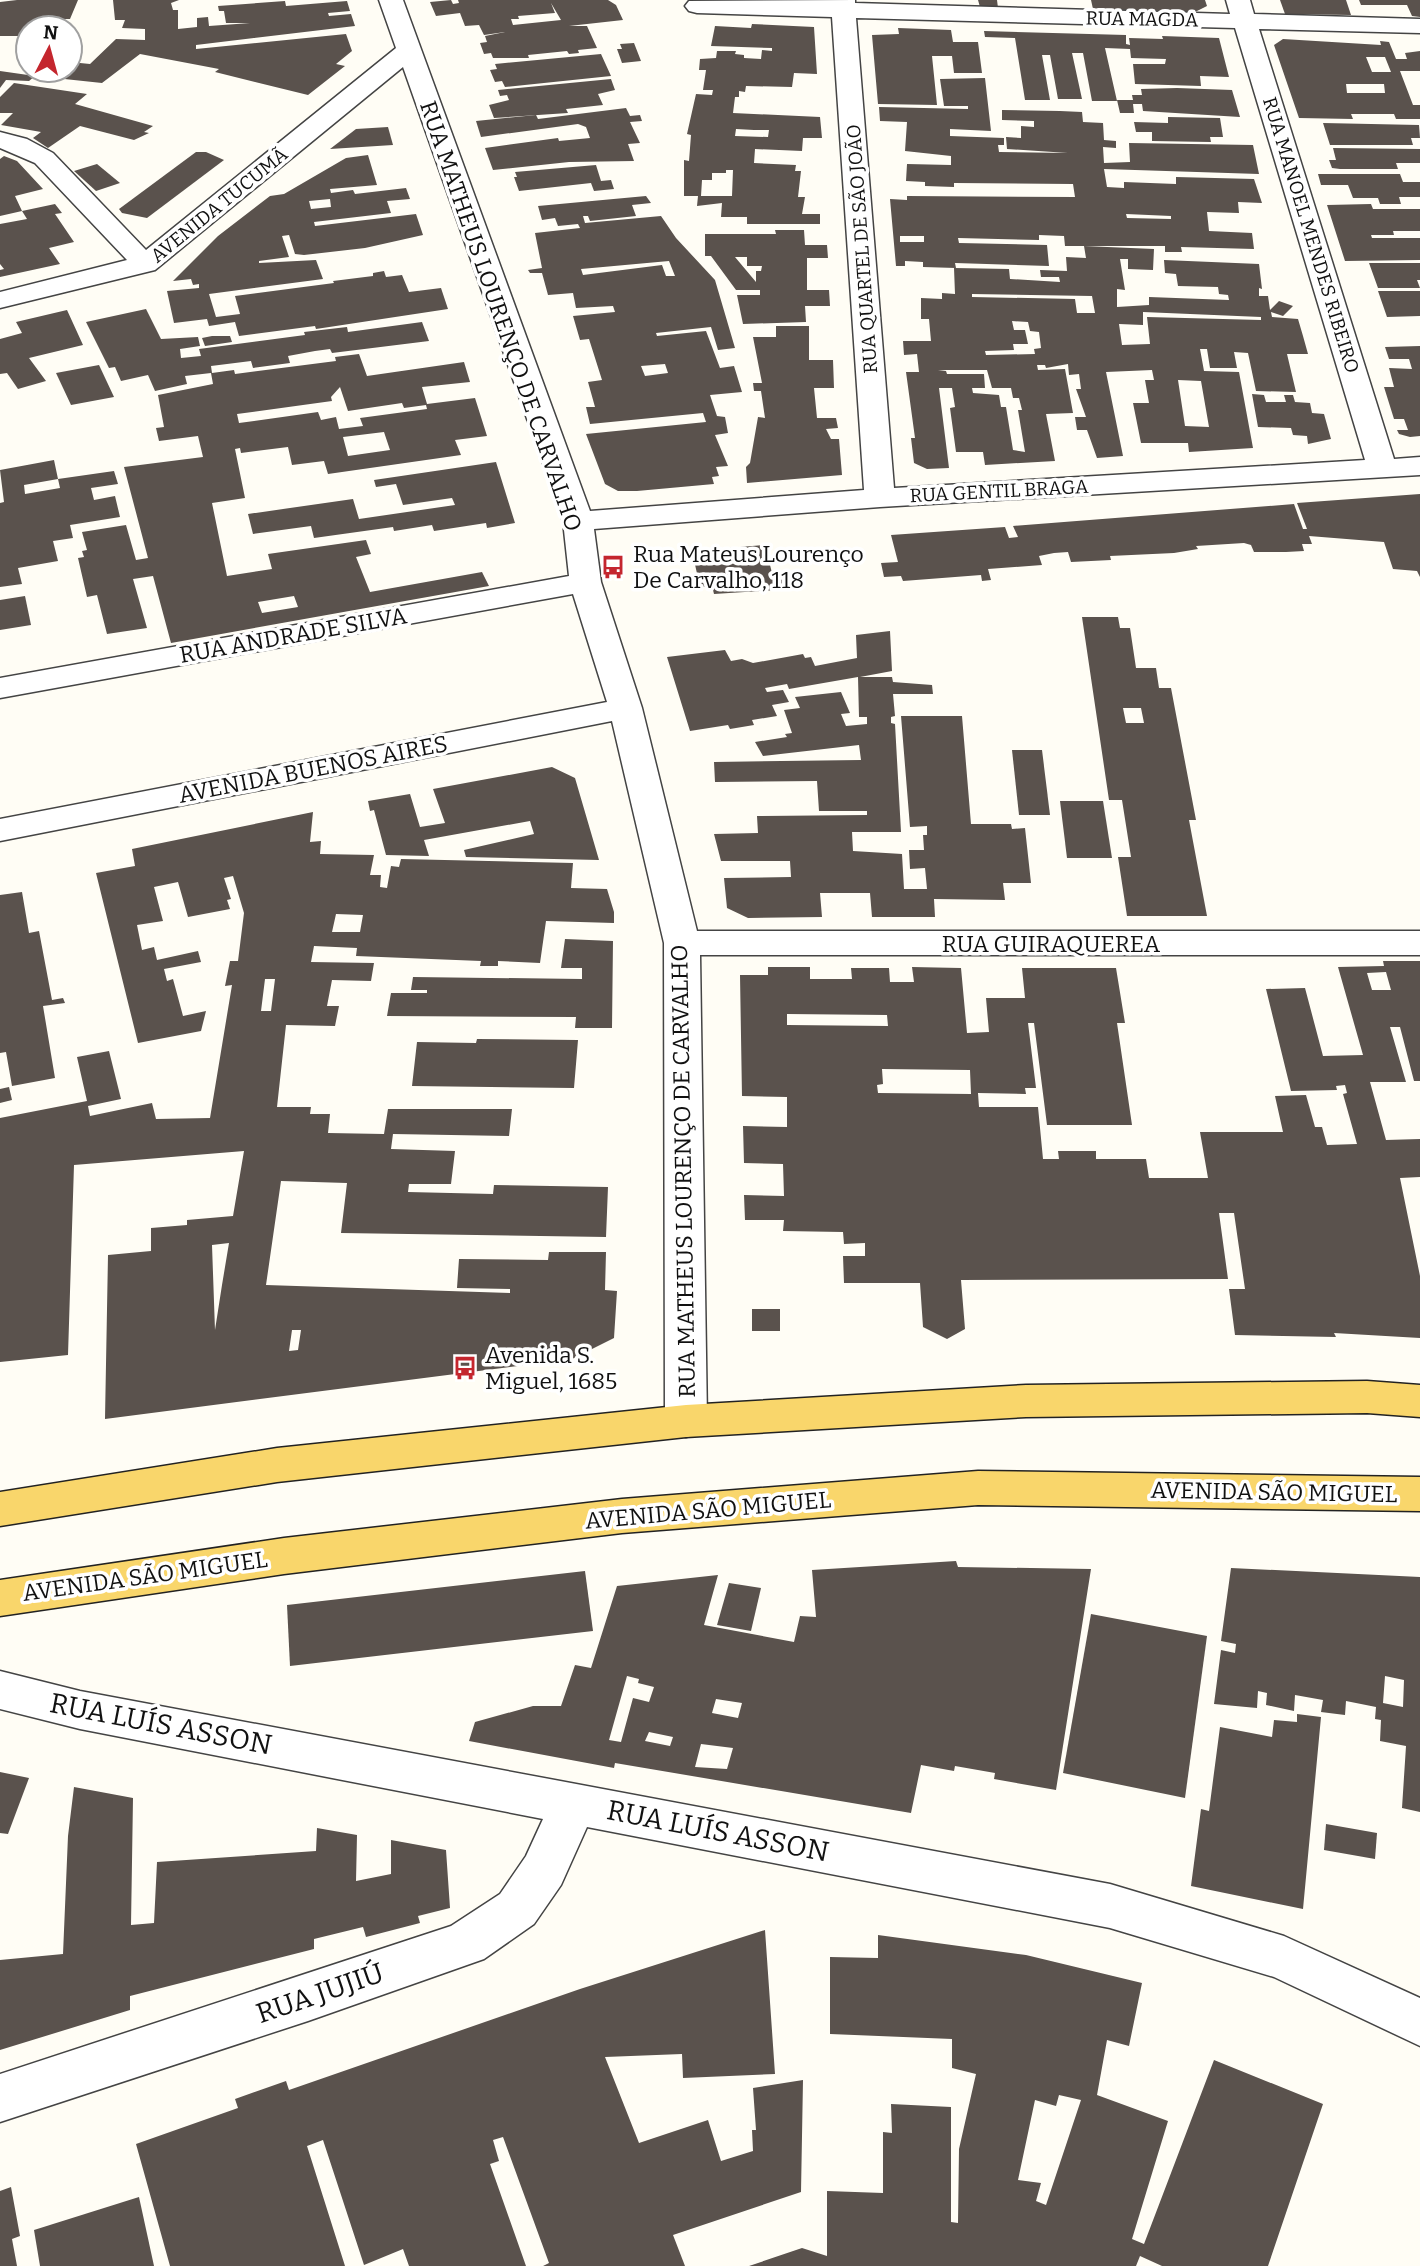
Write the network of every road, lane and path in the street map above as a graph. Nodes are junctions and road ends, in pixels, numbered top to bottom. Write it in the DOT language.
graph roads {
  1 [pos="391,0"];
  2 [pos="697,6"];
  3 [pos="844,6"];
  4 [pos="1241,11"];
  5 [pos="1420,26"];
  6 [pos="408,50"];
  7 [pos="0,140"];
  8 [pos="145,264"];
  9 [pos="0,300"];
  10 [pos="1420,466"];
  11 [pos="1383,470"];
  12 [pos="880,498"];
  13 [pos="578,521"];
  14 [pos="585,582"];
  15 [pos="0,688"];
  16 [pos="626,708"];
  17 [pos="0,830"];
  18 [pos="682,943"];
  19 [pos="1420,943"];
  20 [pos="1420,1401"];
  21 [pos="686,1421"];
  22 [pos="1420,1494"];
  23 [pos="0,1508"];
  24 [pos="0,1598"];
  25 [pos="0,1690"];
  26 [pos="574,1803"];
  27 [pos="1420,2023"];
  28 [pos="0,2098"];
  1 -- 6 [label="street, RUA MATHEUS LOURENÇO DE CARVALHO"];
  2 -- 3 [label="street, RUA MAGDA"];
  3 -- 4 [label="street, RUA MAGDA"];
  3 -- 12 [label="street, RUA QUARTEL DE SÃO JOÃO"];
  4 -- 5 [label="street, RUA MAGDA"];
  4 -- 11 [label="street, RUA MANOEL MENDES RIBEIRO"];
  6 -- 8 [label="street, AVENIDA TUCUMÃ"];
  6 -- 13 [label="street, RUA MATHEUS LOURENÇO DE CARVALHO"];
  7 -- 8 [label="street"];
  8 -- 9 [label="street, AVENIDA TUCUMÃ"];
  10 -- 11 [label="street, RUA GENTIL BRAGA"];
  11 -- 12 [label="street, RUA GENTIL BRAGA"];
  12 -- 13 [label="street, RUA GENTIL BRAGA"];
  13 -- 14 [label="street, RUA MATHEUS LOURENÇO DE CARVALHO"];
  14 -- 15 [label="street, RUA ANDRADE SILVA"];
  14 -- 16 [label="street, RUA MATHEUS LOURENÇO DE CARVALHO"];
  16 -- 17 [label="street, AVENIDA BUENOS AIRES"];
  16 -- 18 [label="street, RUA MATHEUS LOURENÇO DE CARVALHO"];
  18 -- 19 [label="street, RUA GUIRAQUEREA"];
  18 -- 21 [label="street, RUA MATHEUS LOURENÇO DE CARVALHO"];
  20 -- 21 [label="main road"];
  21 -- 23 [label="main road"];
  22 -- 24 [label="main road, AVENIDA SÃO MIGUEL"];
  25 -- 26 [label="street, RUA LUÍS ASSON"];
  26 -- 27 [label="street, RUA LUÍS ASSON"];
  26 -- 28 [label="street, RUA JUJIÚ"];
}
